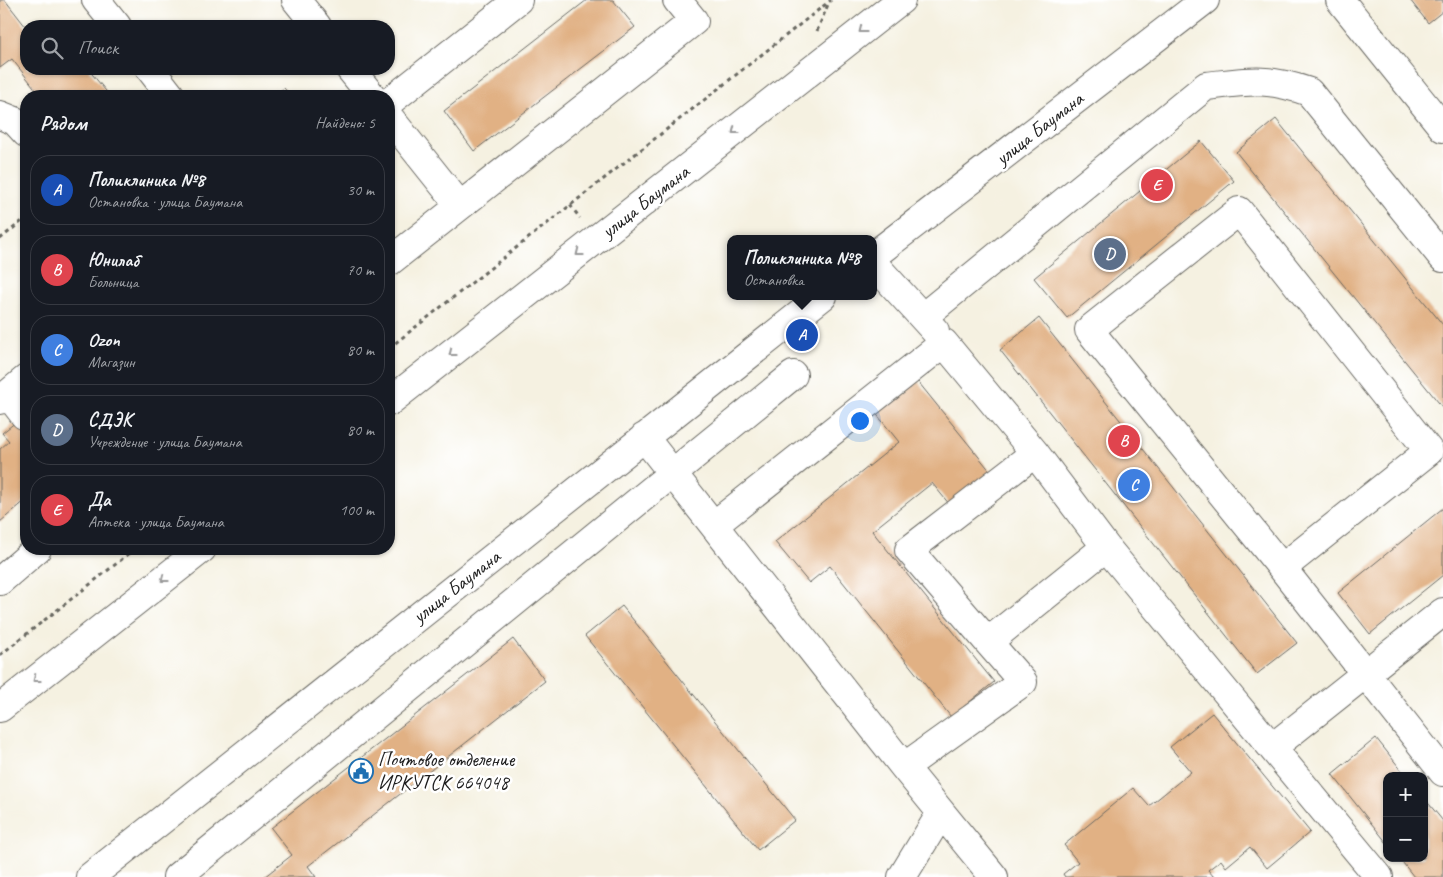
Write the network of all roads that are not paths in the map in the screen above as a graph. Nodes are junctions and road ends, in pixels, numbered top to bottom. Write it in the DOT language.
graph roads {
  1 [pos="96,0"];
  2 [pos="296,0"];
  3 [pos="518,0"];
  4 [pos="678,0"];
  5 [pos="901,0"];
  6 [pos="1205,0"];
  7 [pos="1340,0"];
  8 [pos="112,20"];
  9 [pos="312,20"];
  10 [pos="155,75"];
  11 [pos="355,75"];
  12 [pos="166,90"];
  13 [pos="368,90"];
  14 [pos="384,90"];
  15 [pos="0,115"];
  16 [pos="395,125"];
  17 [pos="20,127"];
  18 [pos="1443,128"];
  19 [pos="460,206"];
  20 [pos="877,253"];
  21 [pos="395,257"];
  22 [pos="1443,258"];
  23 [pos="877,267"];
  24 [pos="818,300"];
  25 [pos="924,316"];
  26 [pos="944,343"];
  27 [pos="792,375"];
  28 [pos="11,391"];
  29 [pos="395,397"];
  30 [pos="20,408"];
  31 [pos="644,438"];
  32 [pos="1035,453"];
  33 [pos="672,472"];
  34 [pos="714,525"];
  35 [pos="1106,547"];
  36 [pos="30,555"];
  37 [pos="194,555"];
  38 [pos="1282,568"];
  39 [pos="0,581"];
  40 [pos="1443,612"];
  41 [pos="988,642"];
  42 [pos="1366,673"];
  43 [pos="0,708"];
  44 [pos="1272,747"];
  45 [pos="904,767"];
  46 [pos="1443,772"];
  47 [pos="941,813"];
  48 [pos="90,877"];
  49 [pos="176,877"];
  50 [pos="902,877"];
  51 [pos="994,877"];
  52 [pos="1379,877"];
  1 -- 8 [label="street"];
  2 -- 9 [label="street"];
  3 -- 14 [label="street"];
  4 -- 19 [label="street"];
  5 -- 29 [label="street, улица Баумана, one-way"];
  6 -- 20 [label="street, улица Баумана"];
  7 -- 18 [label="street"];
  10 -- 12 [label="street"];
  11 -- 13 [label="street"];
  15 -- 17 [label="street"];
  16 -- 19 [label="street"];
  19 -- 21 [label="street"];
  22 -- 25 [label="street"];
  23 -- 25 [label="street"];
  24 -- 31 [label="street, улица Баумана"];
  25 -- 26 [label="street"];
  26 -- 32 [label="street"];
  26 -- 34 [label="street"];
  27 -- 33 [label="street"];
  28 -- 30 [label="street"];
  31 -- 33 [label="street"];
  31 -- 48 [label="street, улица Баумана"];
  32 -- 35 [label="street"];
  32 -- 41 [label="street"];
  33 -- 34 [label="street"];
  33 -- 49 [label="street"];
  34 -- 45 [label="street"];
  35 -- 41 [label="street"];
  35 -- 44 [label="street"];
  36 -- 39 [label="street"];
  37 -- 43 [label="street, one-way"];
  38 -- 38 [label="street"];
  38 -- 42 [label="street"];
  40 -- 42 [label="street"];
  41 -- 45 [label="street"];
  42 -- 44 [label="street"];
  42 -- 46 [label="street"];
  44 -- 52 [label="street"];
  45 -- 47 [label="street"];
  47 -- 50 [label="street"];
  47 -- 51 [label="street"];
}
